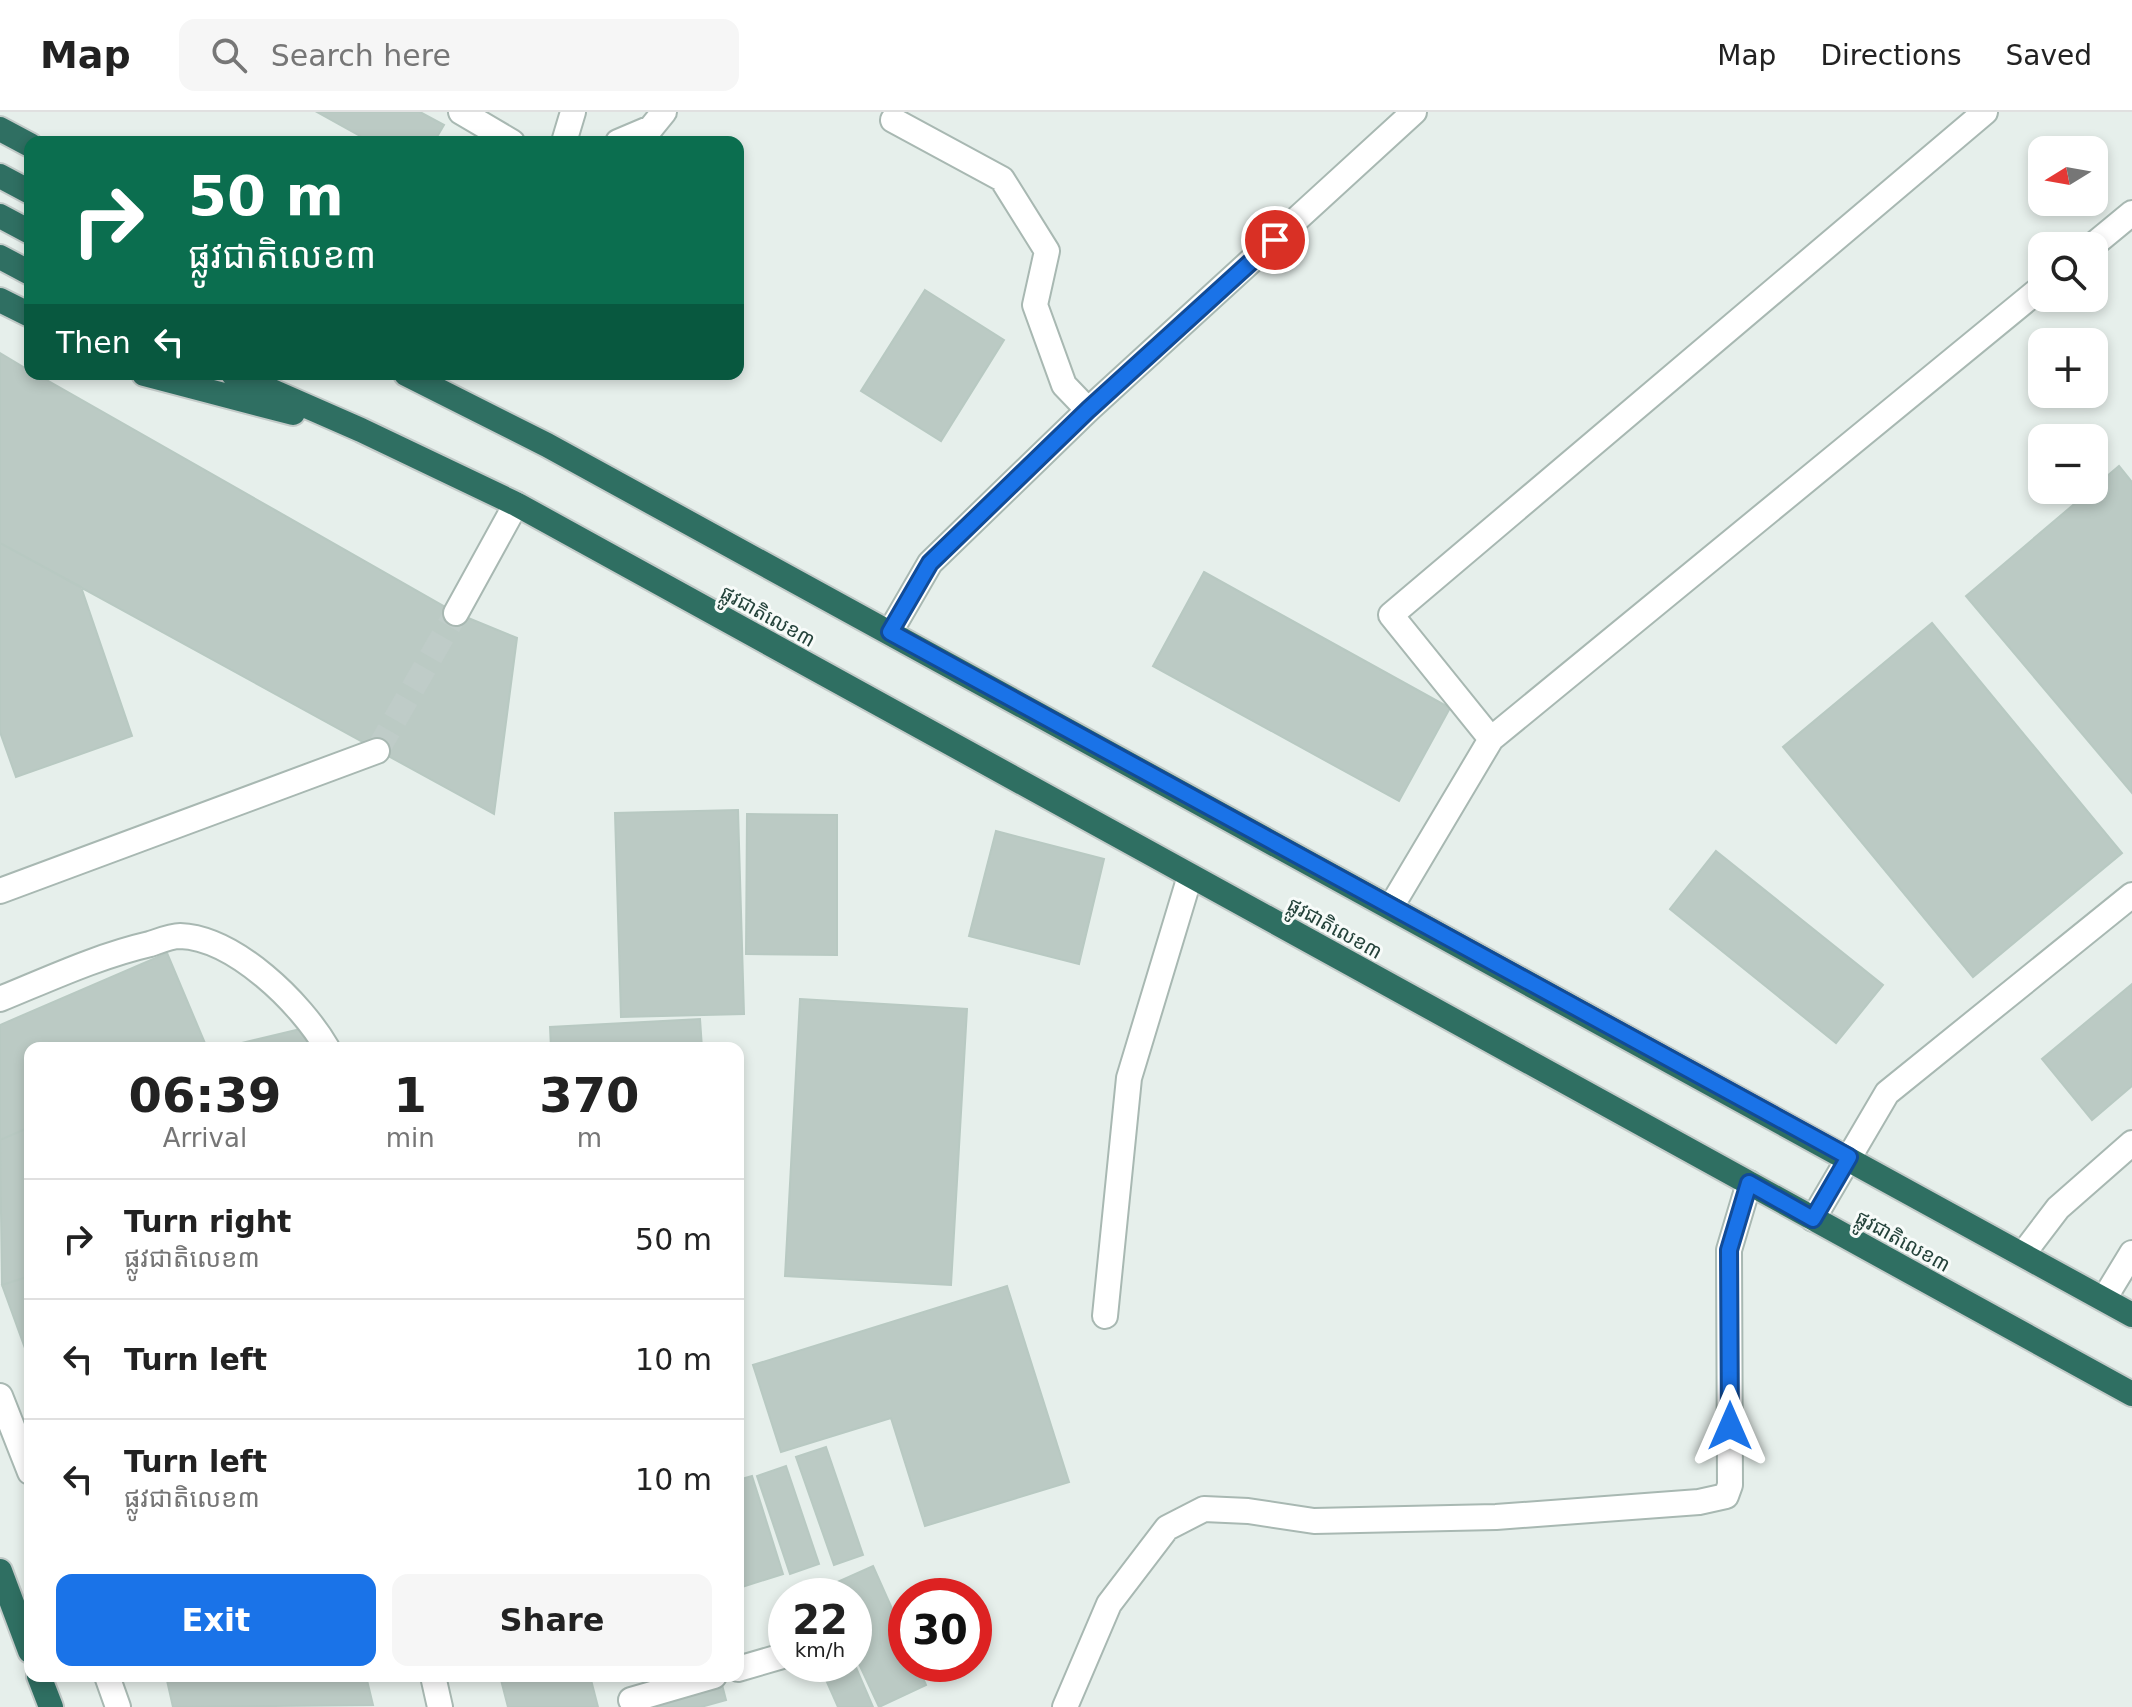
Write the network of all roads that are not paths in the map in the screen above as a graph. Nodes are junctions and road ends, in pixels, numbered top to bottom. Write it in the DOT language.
graph roads {
  1 [pos="461,112"];
  2 [pos="573,112"];
  3 [pos="664,112"];
  4 [pos="1414,112"];
  5 [pos="1985,112"];
  6 [pos="893,120"];
  7 [pos="0,129"];
  8 [pos="502,136"];
  9 [pos="566,136"];
  10 [pos="632,136"];
  11 [pos="24,142"];
  12 [pos="0,176"];
  13 [pos="24,189"];
  14 [pos="2132,213"];
  15 [pos="0,216"];
  16 [pos="24,229"];
  17 [pos="2108,233"];
  18 [pos="0,257"];
  19 [pos="24,270"];
  20 [pos="2028,298"];
  21 [pos="0,300"];
  22 [pos="24,312"];
  23 [pos="167,380"];
  24 [pos="247,380"];
  25 [pos="284,380"];
  26 [pos="424,380"];
  27 [pos="1088,410"];
  28 [pos="361,430"];
  29 [pos="516,504"];
  30 [pos="456,613"];
  31 [pos="890,632"];
  32 [pos="1491,739"];
  33 [pos="377,751"];
  34 [pos="1190,876"];
  35 [pos="0,891"];
  36 [pos="2132,895"];
  37 [pos="1391,907"];
  38 [pos="0,999"];
  39 [pos="323,1042"];
  40 [pos="2132,1143"];
  41 [pos="1849,1157"];
  42 [pos="1749,1183"];
  43 [pos="1813,1219"];
  44 [pos="2132,1253"];
  45 [pos="2023,1254"];
  46 [pos="2104,1299"];
  47 [pos="2132,1315"];
  48 [pos="1105,1316"];
  49 [pos="2132,1394"];
  50 [pos="0,1396"];
  51 [pos="24,1457"];
  52 [pos="0,1571"];
  53 [pos="24,1635"];
  54 [pos="768,1660"];
  55 [pos="744,1667"];
  56 [pos="41,1682"];
  57 [pos="109,1682"];
  58 [pos="434,1682"];
  59 [pos="626,1682"];
  60 [pos="696,1682"];
  61 [pos="632,1704"];
  62 [pos="51,1707"];
  63 [pos="118,1707"];
  64 [pos="440,1707"];
  65 [pos="1065,1707"];
  1 -- 8 [label="street"];
  2 -- 9 [label="street"];
  3 -- 10 [label="street"];
  4 -- 27 [label="street"];
  5 -- 32 [label="street"];
  6 -- 27 [label="street"];
  7 -- 11 [label="highway"];
  12 -- 13 [label="highway"];
  14 -- 17 [label="street"];
  15 -- 16 [label="highway"];
  18 -- 19 [label="highway"];
  20 -- 32 [label="street"];
  21 -- 22 [label="highway"];
  23 -- 28 [label="highway"];
  24 -- 28 [label="highway"];
  25 -- 28 [label="highway"];
  26 -- 31 [label="highway"];
  27 -- 31 [label="street"];
  28 -- 29 [label="highway, ផ្លូវជាតិលេខ៣"];
  29 -- 30 [label="street"];
  29 -- 34 [label="highway, ផ្លូវជាតិលេខ៣"];
  31 -- 37 [label="highway"];
  32 -- 37 [label="street"];
  33 -- 35 [label="street"];
  34 -- 42 [label="highway, ផ្លូវជាតិលេខ៣"];
  34 -- 48 [label="street"];
  36 -- 41 [label="street"];
  37 -- 41 [label="highway"];
  38 -- 39 [label="street"];
  40 -- 45 [label="street"];
  41 -- 43 [label="street"];
  41 -- 45 [label="highway"];
  42 -- 43 [label="highway, ផ្លូវជាតិលេខ៣"];
  42 -- 65 [label="street"];
  43 -- 49 [label="highway, ផ្លូវជាតិលេខ៣"];
  44 -- 46 [label="street"];
  45 -- 46 [label="highway"];
  46 -- 47 [label="highway"];
  50 -- 51 [label="street"];
  52 -- 53 [label="highway"];
  54 -- 55 [label="street"];
  56 -- 62 [label="highway"];
  57 -- 63 [label="street"];
  58 -- 64 [label="street"];
  59 -- 61 [label="street"];
  60 -- 61 [label="street"];
}
